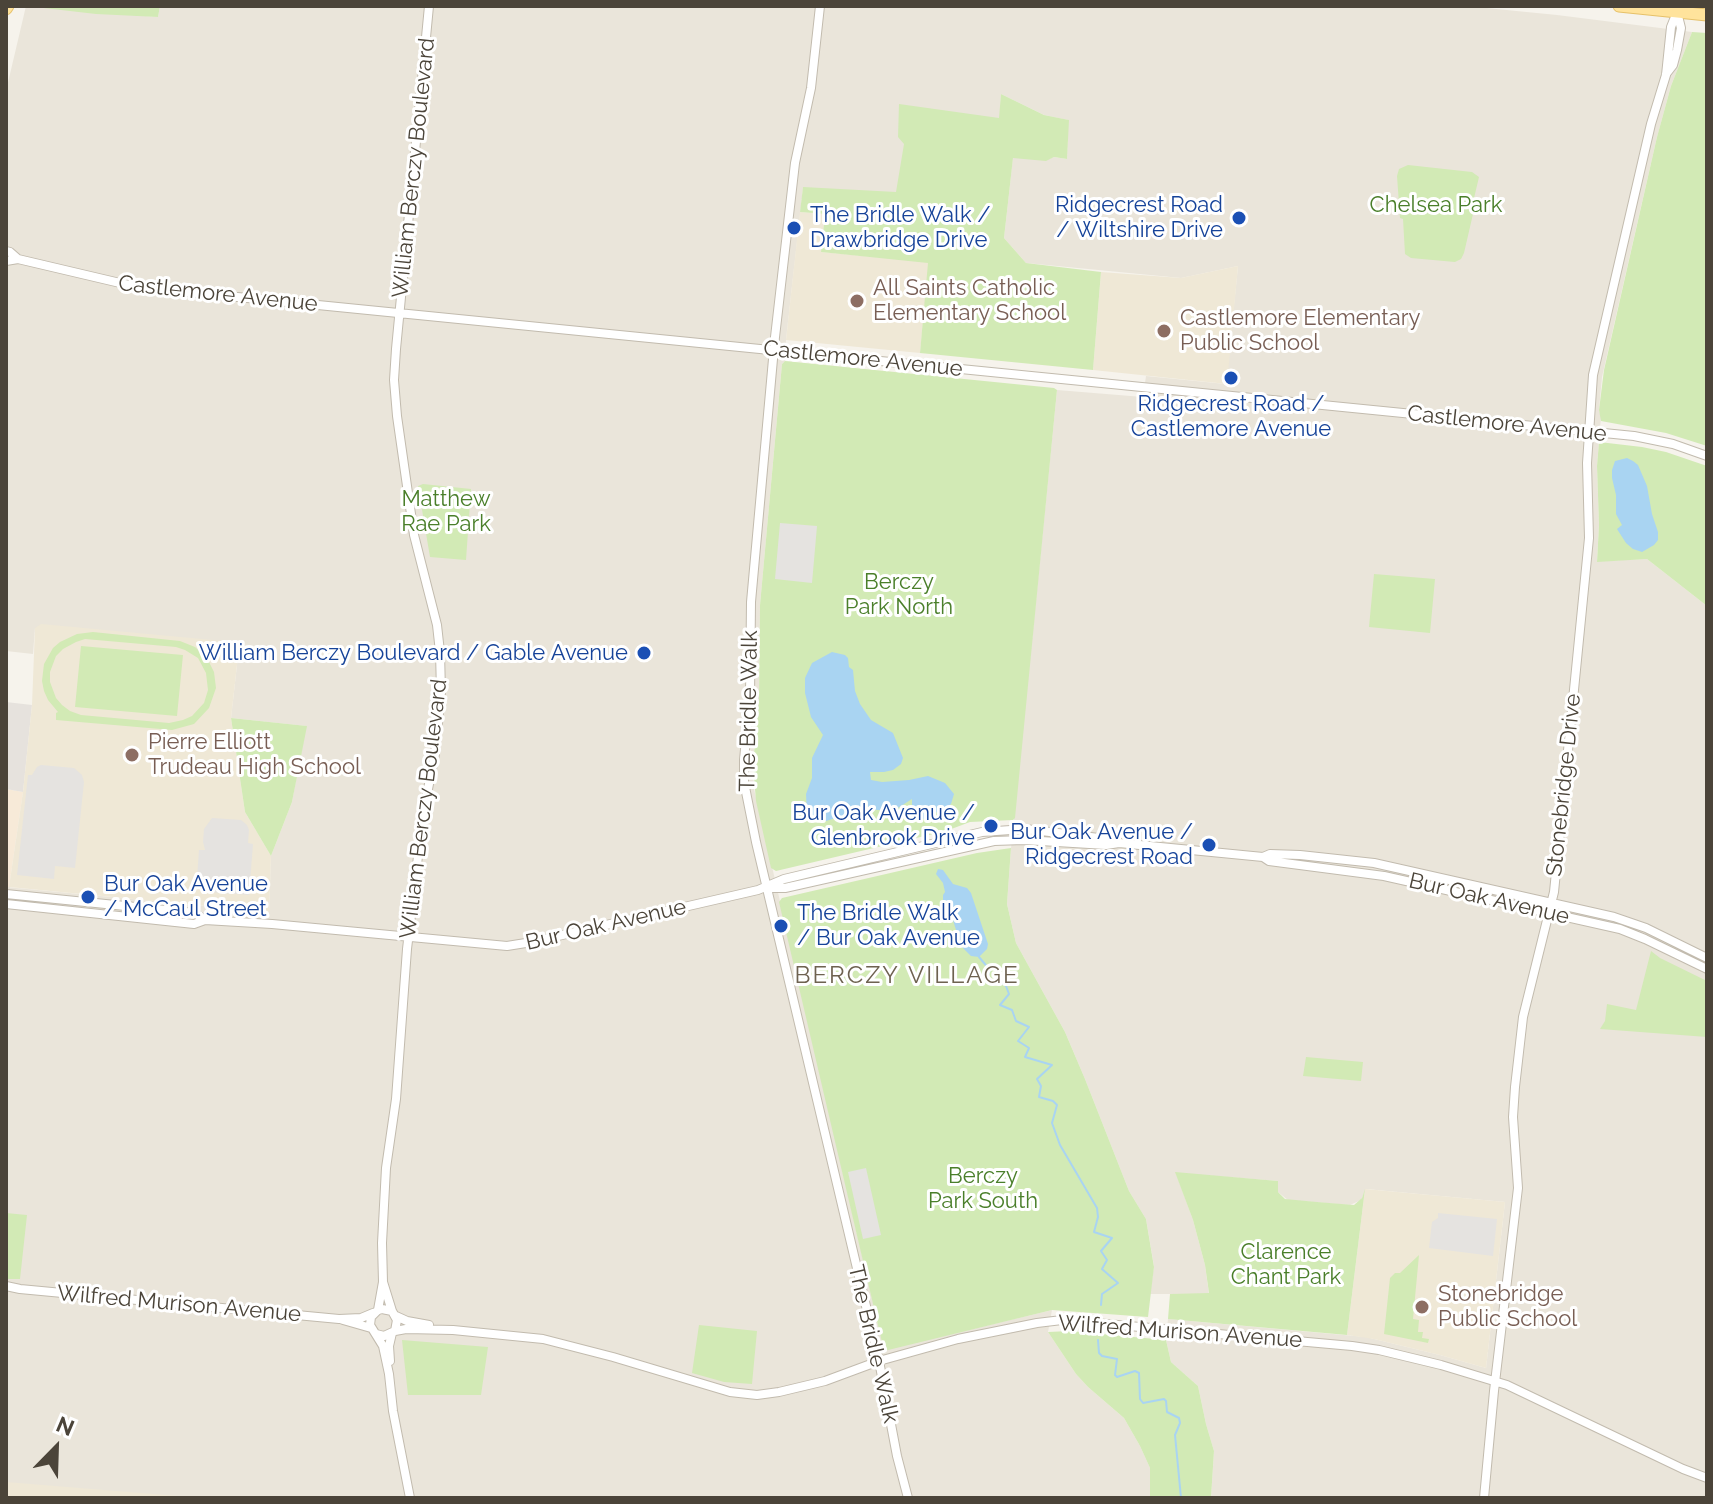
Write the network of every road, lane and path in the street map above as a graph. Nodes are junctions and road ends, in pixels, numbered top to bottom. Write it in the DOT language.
graph roads {
  1 [pos="429,6"];
  2 [pos="820,6"];
  3 [pos="1619,6"];
  4 [pos="1677,12"];
  5 [pos="1707,15"];
  6 [pos="6,251"];
  7 [pos="18,259"];
  8 [pos="6,261"];
  9 [pos="400,313"];
  10 [pos="774,350"];
  11 [pos="1589,432"];
  12 [pos="1707,456"];
  13 [pos="1263,857"];
  14 [pos="766,888"];
  15 [pos="6,894"];
  16 [pos="1551,903"];
  17 [pos="6,904"];
  18 [pos="1549,913"];
  19 [pos="205,920"];
  20 [pos="409,937"];
  21 [pos="1707,958"];
  22 [pos="1707,969"];
  23 [pos="383,1282"];
  24 [pos="6,1288"];
  25 [pos="376,1312"];
  26 [pos="394,1314"];
  27 [pos="339,1319"];
  28 [pos="453,1330"];
  29 [pos="374,1331"];
  30 [pos="394,1332"];
  31 [pos="879,1361"];
  32 [pos="389,1374"];
  33 [pos="1495,1382"];
  34 [pos="1707,1478"];
  35 [pos="410,1498"];
  36 [pos="908,1498"];
  37 [pos="1484,1498"];
  1 -- 9 [label="street, William Berczy Boulevard"];
  2 -- 10 [label="street, The Bridle Walk"];
  3 -- 4 [label="main road"];
  4 -- 5 [label="main road"];
  4 -- 11 [label="street, Stonebridge Drive"];
  6 -- 7 [label="street, Castlemore Avenue"];
  7 -- 8 [label="street, Castlemore Avenue"];
  7 -- 9 [label="street, Castlemore Avenue"];
  9 -- 10 [label="street, Castlemore Avenue"];
  9 -- 20 [label="street, William Berczy Boulevard"];
  10 -- 11 [label="street, Castlemore Avenue"];
  10 -- 14 [label="street, The Bridle Walk"];
  11 -- 12 [label="street, Castlemore Avenue"];
  11 -- 16 [label="street, Stonebridge Drive"];
  13 -- 14 [label="street, Bur Oak Avenue"];
  13 -- 16 [label="street, Bur Oak Avenue"];
  13 -- 18 [label="street, Bur Oak Avenue"];
  14 -- 20 [label="street, Bur Oak Avenue"];
  14 -- 31 [label="street, The Bridle Walk"];
  15 -- 19 [label="street, Bur Oak Avenue"];
  16 -- 18 [label="street, Stonebridge Drive"];
  16 -- 21 [label="street, Bur Oak Avenue"];
  17 -- 19 [label="street, Bur Oak Avenue"];
  18 -- 22 [label="street, Bur Oak Avenue"];
  18 -- 33 [label="street, Stonebridge Drive"];
  19 -- 20 [label="street, Bur Oak Avenue"];
  20 -- 23 [label="street, William Berczy Boulevard"];
  23 -- 25 [label="street, William Berczy Boulevard"];
  23 -- 26 [label="street, William Berczy Boulevard"];
  24 -- 27 [label="street, Wilfred Murison Avenue"];
  25 -- 26 [label="street"];
  25 -- 27 [label="street, Wilfred Murison Avenue"];
  25 -- 29 [label="street"];
  26 -- 28 [label="street, Wilfred Murison Avenue"];
  26 -- 30 [label="street"];
  27 -- 29 [label="street, Wilfred Murison Avenue"];
  28 -- 30 [label="street, Wilfred Murison Avenue"];
  28 -- 31 [label="street, Wilfred Murison Avenue"];
  29 -- 30 [label="street"];
  29 -- 32 [label="street"];
  30 -- 32 [label="street"];
  31 -- 33 [label="street, Wilfred Murison Avenue"];
  31 -- 36 [label="street, The Bridle Walk"];
  32 -- 35 [label="street"];
  33 -- 34 [label="street, Wilfred Murison Avenue"];
  33 -- 37 [label="street, Stonebridge Drive"];
}
